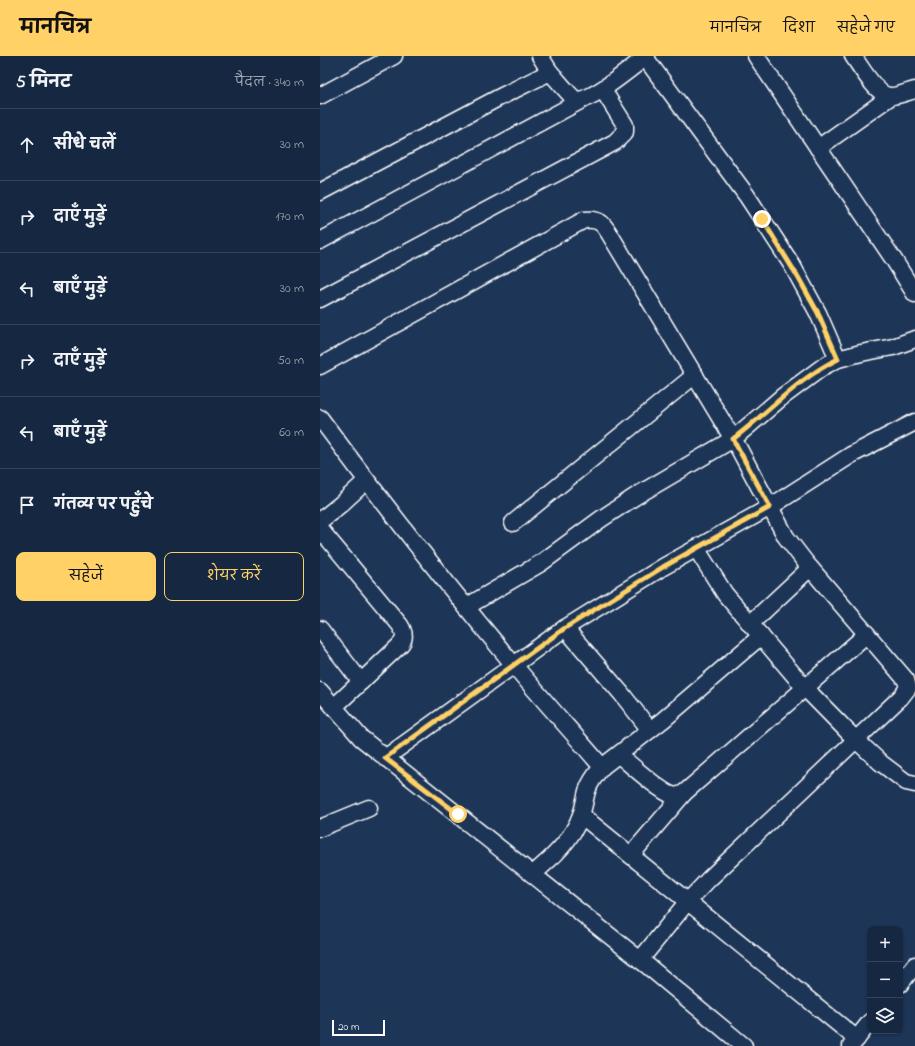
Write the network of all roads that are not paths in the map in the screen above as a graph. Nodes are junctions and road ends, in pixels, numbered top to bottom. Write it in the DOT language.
graph roads {
  1 [pos="394,56"];
  2 [pos="540,56"];
  3 [pos="756,56"];
  4 [pos="853,56"];
  5 [pos="645,57"];
  6 [pos="550,72"];
  7 [pos="603,90"];
  8 [pos="915,90"];
  9 [pos="320,96"];
  10 [pos="890,97"];
  11 [pos="582,100"];
  12 [pos="818,148"];
  13 [pos="320,192"];
  14 [pos="320,241"];
  15 [pos="910,273"];
  16 [pos="915,294"];
  17 [pos="320,299"];
  18 [pos="915,339"];
  19 [pos="838,359"];
  20 [pos="320,366"];
  21 [pos="695,375"];
  22 [pos="320,418"];
  23 [pos="914,424"];
  24 [pos="733,439"];
  25 [pos="366,481"];
  26 [pos="770,507"];
  27 [pos="320,521"];
  28 [pos="513,523"];
  29 [pos="320,529"];
  30 [pos="696,548"];
  31 [pos="810,568"];
  32 [pos="466,607"];
  33 [pos="750,624"];
  34 [pos="565,628"];
  35 [pos="320,629"];
  36 [pos="868,634"];
  37 [pos="761,636"];
  38 [pos="513,664"];
  39 [pos="361,682"];
  40 [pos="911,685"];
  41 [pos="805,688"];
  42 [pos="320,691"];
  43 [pos="334,708"];
  44 [pos="650,730"];
  45 [pos="856,740"];
  46 [pos="619,755"];
  47 [pos="385,758"];
  48 [pos="602,767"];
  49 [pos="915,784"];
  50 [pos="684,793"];
  51 [pos="369,808"];
  52 [pos="581,815"];
  53 [pos="320,828"];
  54 [pos="631,855"];
  55 [pos="533,874"];
  56 [pos="688,901"];
  57 [pos="640,960"];
  58 [pos="915,965"];
  59 [pos="903,980"];
  60 [pos="867,1026"];
  61 [pos="854,1042"];
  62 [pos="744,1046"];
  1 -- 9 [label="street"];
  2 -- 6 [label="street"];
  3 -- 12 [label="street"];
  4 -- 10 [label="street"];
  5 -- 7 [label="street"];
  5 -- 19 [label="street"];
  6 -- 11 [label="street"];
  6 -- 13 [label="street"];
  7 -- 11 [label="street"];
  7 -- 17 [label="street"];
  8 -- 10 [label="street"];
  10 -- 12 [label="street"];
  11 -- 14 [label="street"];
  12 -- 15 [label="street"];
  15 -- 16 [label="street"];
  18 -- 19 [label="street"];
  19 -- 24 [label="street"];
  20 -- 21 [label="street"];
  21 -- 24 [label="street"];
  21 -- 28 [label="street"];
  22 -- 25 [label="street"];
  23 -- 26 [label="street"];
  24 -- 26 [label="street"];
  24 -- 32 [label="street"];
  25 -- 27 [label="street"];
  25 -- 32 [label="street"];
  26 -- 30 [label="street"];
  26 -- 31 [label="street"];
  29 -- 39 [label="street"];
  30 -- 33 [label="street"];
  30 -- 34 [label="street"];
  31 -- 33 [label="street"];
  31 -- 36 [label="street"];
  32 -- 38 [label="street"];
  33 -- 37 [label="street"];
  34 -- 38 [label="street"];
  34 -- 44 [label="street"];
  35 -- 39 [label="street"];
  36 -- 40 [label="street"];
  36 -- 41 [label="street"];
  37 -- 41 [label="street"];
  37 -- 44 [label="street"];
  38 -- 47 [label="street"];
  38 -- 48 [label="street"];
  39 -- 43 [label="street"];
  40 -- 45 [label="street"];
  41 -- 45 [label="street"];
  41 -- 50 [label="street"];
  42 -- 43 [label="street"];
  43 -- 47 [label="street"];
  44 -- 46 [label="street"];
  45 -- 49 [label="street"];
  45 -- 56 [label="street"];
  46 -- 48 [label="street"];
  46 -- 50 [label="street"];
  47 -- 55 [label="street"];
  48 -- 52 [label="street"];
  50 -- 54 [label="street"];
  51 -- 53 [label="street"];
  52 -- 54 [label="street"];
  52 -- 55 [label="street"];
  54 -- 56 [label="street"];
  55 -- 57 [label="street"];
  56 -- 57 [label="street"];
  56 -- 61 [label="street"];
  57 -- 62 [label="street"];
  58 -- 59 [label="street"];
  60 -- 61 [label="street"];
}
